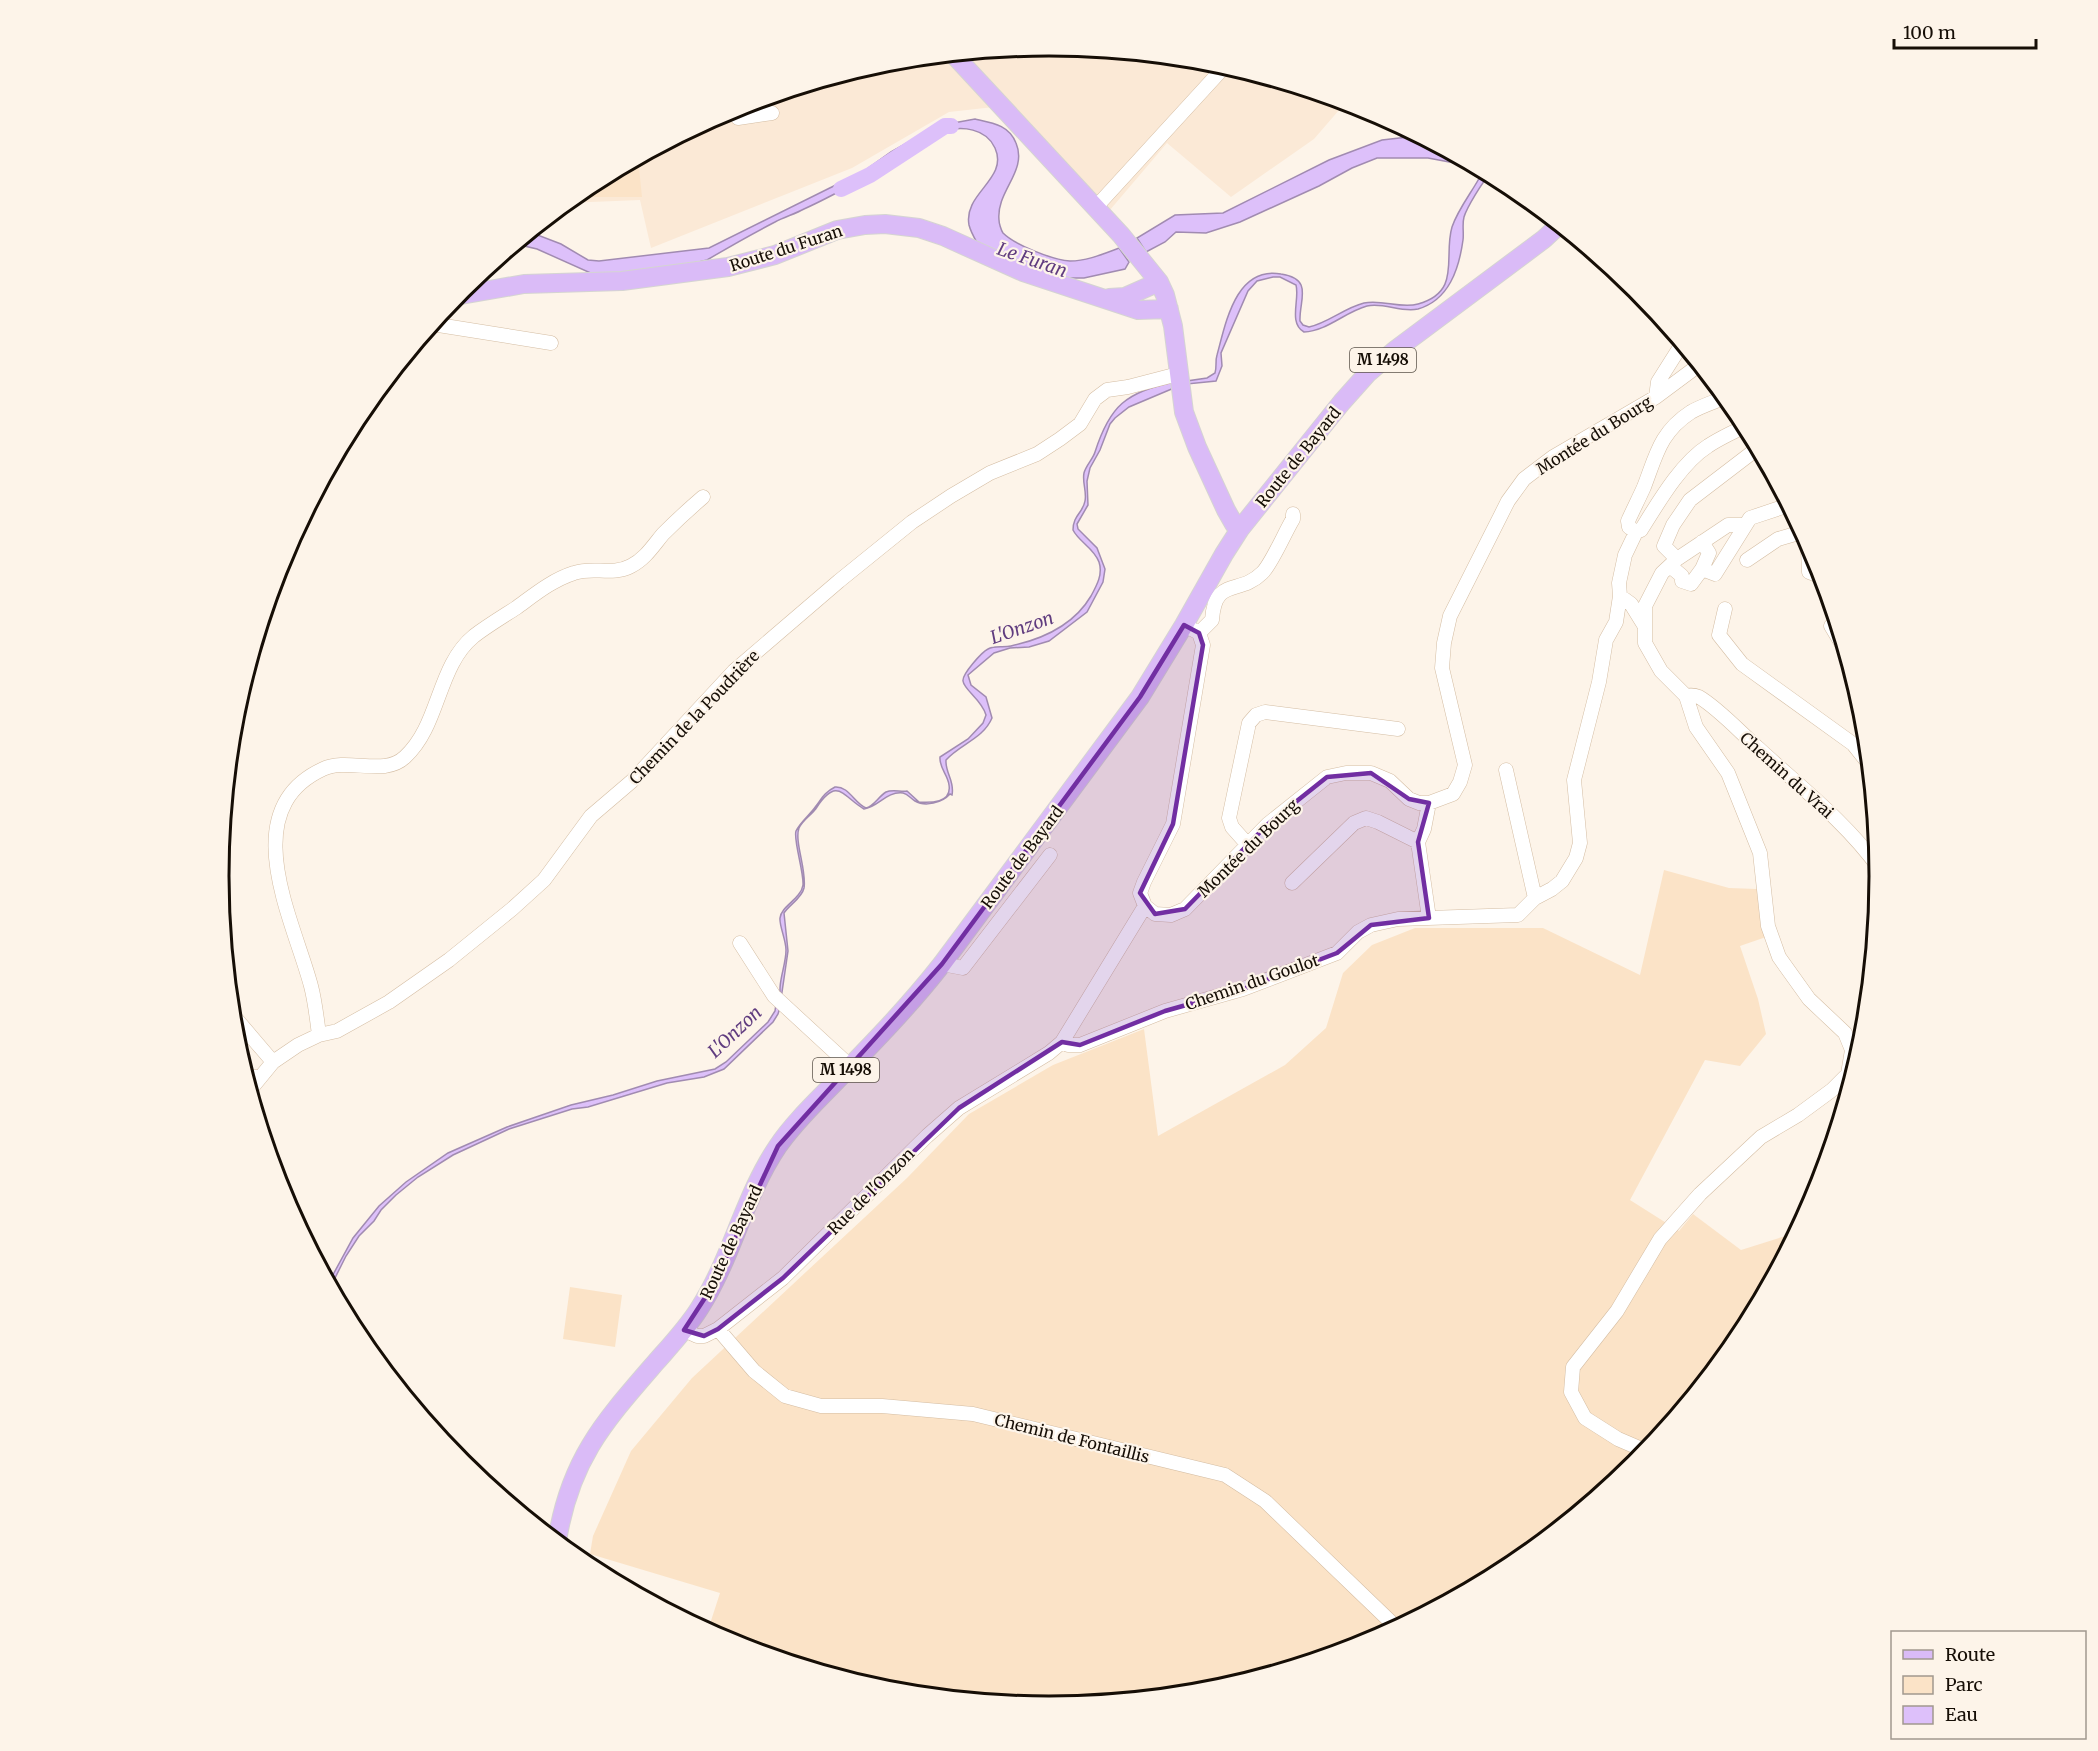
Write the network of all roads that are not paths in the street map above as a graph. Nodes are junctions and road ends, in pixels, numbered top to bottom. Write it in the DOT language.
graph roads {
  1 [pos="970,60"];
  2 [pos="959,61"];
  3 [pos="1219,73"];
  4 [pos="772,113"];
  5 [pos="737,117"];
  6 [pos="1096,207"];
  7 [pos="1554,230"];
  8 [pos="1159,282"];
  9 [pos="472,293"];
  10 [pos="1105,298"];
  11 [pos="1169,309"];
  12 [pos="441,325"];
  13 [pos="551,343"];
  14 [pos="1678,350"];
  15 [pos="1694,369"];
  16 [pos="1179,374"];
  17 [pos="1656,397"];
  18 [pos="1717,401"];
  19 [pos="1737,430"];
  20 [pos="1751,453"];
  21 [pos="703,498"];
  22 [pos="1781,508"];
  23 [pos="1293,514"];
  24 [pos="1745,525"];
  25 [pos="1240,529"];
  26 [pos="1636,532"];
  27 [pos="1794,534"];
  28 [pos="1737,540"];
  29 [pos="1702,542"];
  30 [pos="1673,562"];
  31 [pos="1708,572"];
  32 [pos="1620,596"];
  33 [pos="1725,609"];
  34 [pos="1644,625"];
  35 [pos="1192,629"];
  36 [pos="1686,696"];
  37 [pos="1398,729"];
  38 [pos="1859,752"];
  39 [pos="1506,770"];
  40 [pos="1429,803"];
  41 [pos="1418,842"];
  42 [pos="1248,845"];
  43 [pos="1868,853"];
  44 [pos="1050,855"];
  45 [pos="1292,883"];
  46 [pos="1535,898"];
  47 [pos="1145,906"];
  48 [pos="1429,918"];
  49 [pos="740,943"];
  50 [pos="942,964"];
  51 [pos="244,1028"];
  52 [pos="319,1035"];
  53 [pos="1062,1042"];
  54 [pos="1850,1046"];
  55 [pos="273,1062"];
  56 [pos="850,1066"];
  57 [pos="254,1077"];
  58 [pos="261,1078"];
  59 [pos="1843,1079"];
  60 [pos="256,1083"];
  61 [pos="718,1329"];
  62 [pos="684,1330"];
  63 [pos="1637,1447"];
  64 [pos="559,1532"];
  65 [pos="1390,1621"];
  1 -- 6 [label="main road"];
  2 -- 6 [label="main road"];
  3 -- 6 [label="street"];
  4 -- 5 [label="street"];
  6 -- 8 [label="main road"];
  7 -- 25 [label="main road, Route de Bayard / M 1498"];
  8 -- 10 [label="main road, Route du Furan"];
  8 -- 11 [label="main road"];
  9 -- 10 [label="main road, Route du Furan"];
  10 -- 11 [label="main road, Route du Furan"];
  11 -- 16 [label="main road"];
  12 -- 13 [label="street"];
  14 -- 17 [label="street"];
  15 -- 17 [label="street, Montée du Bourg"];
  16 -- 25 [label="main road"];
  16 -- 52 [label="street, Chemin de la Poudrière"];
  17 -- 40 [label="street, Montée du Bourg"];
  18 -- 26 [label="street"];
  19 -- 26 [label="street"];
  20 -- 30 [label="street"];
  21 -- 52 [label="street"];
  22 -- 24 [label="street"];
  23 -- 35 [label="street"];
  24 -- 28 [label="street"];
  24 -- 29 [label="street"];
  25 -- 35 [label="main road, Route de Bayard / M 1498"];
  26 -- 32 [label="street, Chemin du Goulot"];
  27 -- 28 [label="street"];
  28 -- 31 [label="street"];
  29 -- 30 [label="street"];
  29 -- 31 [label="street"];
  30 -- 31 [label="street"];
  30 -- 34 [label="street"];
  32 -- 34 [label="street"];
  32 -- 46 [label="street, Chemin du Goulot"];
  33 -- 38 [label="street"];
  34 -- 36 [label="street"];
  35 -- 47 [label="street"];
  35 -- 50 [label="main road, Route de Bayard / M 1498"];
  36 -- 43 [label="street, Chemin du Vrai"];
  36 -- 54 [label="street"];
  37 -- 42 [label="street"];
  39 -- 46 [label="street"];
  40 -- 41 [label="street"];
  40 -- 42 [label="street, Montée du Bourg"];
  41 -- 45 [label="street"];
  41 -- 48 [label="street"];
  42 -- 47 [label="street, Montée du Bourg"];
  44 -- 50 [label="street"];
  46 -- 48 [label="street, Chemin du Goulot"];
  47 -- 53 [label="street"];
  48 -- 53 [label="street, Chemin du Goulot"];
  49 -- 56 [label="street"];
  50 -- 56 [label="main road, Route de Bayard / M 1498"];
  51 -- 55 [label="street"];
  52 -- 55 [label="street, Chemin de la Poudrière"];
  53 -- 61 [label="street, Rue de l'Onzon"];
  55 -- 58 [label="street, Chemin de la Poudrière"];
  56 -- 62 [label="main road, Route de Bayard / M 1498"];
  57 -- 58 [label="street"];
  58 -- 60 [label="street, Chemin de la Poudrière"];
  59 -- 63 [label="street"];
  61 -- 62 [label="street"];
  61 -- 65 [label="street, Chemin de Fontaillis"];
  62 -- 64 [label="main road, Route de Bayard / M 1498"];
}
